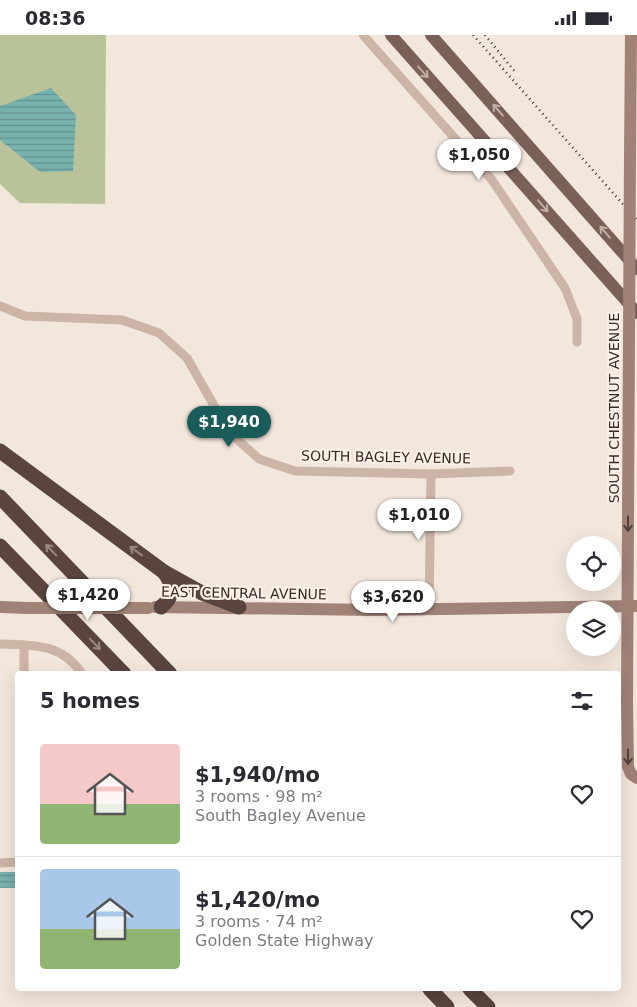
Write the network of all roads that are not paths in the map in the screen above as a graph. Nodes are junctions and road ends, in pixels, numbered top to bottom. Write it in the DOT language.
graph roads {
  1 [pos="363,35"];
  2 [pos="391,35"];
  3 [pos="431,35"];
  4 [pos="631,35"];
  5 [pos="637,269"];
  6 [pos="0,306"];
  7 [pos="637,313"];
  8 [pos="577,342"];
  9 [pos="0,451"];
  10 [pos="510,471"];
  11 [pos="431,474"];
  12 [pos="0,497"];
  13 [pos="0,546"];
  14 [pos="164,572"];
  15 [pos="0,607"];
  16 [pos="155,607"];
  17 [pos="239,607"];
  18 [pos="632,607"];
  19 [pos="429,609"];
  20 [pos="0,644"];
  21 [pos="24,645"];
  22 [pos="24,671"];
  23 [pos="80,671"];
  24 [pos="121,671"];
  25 [pos="167,671"];
  26 [pos="637,778"];
  27 [pos="15,862"];
  28 [pos="0,863"];
  29 [pos="432,991"];
  30 [pos="472,991"];
  31 [pos="447,1007"];
  32 [pos="488,1007"];
  1 -- 8 [label="street"];
  2 -- 7 [label="main road, one-way"];
  5 -- 3 [label="main road, one-way"];
  4 -- 18 [label="main road, SOUTH CHESTNUT AVENUE, one-way, bridge"];
  6 -- 11 [label="street, SOUTH BAGLEY AVENUE"];
  14 -- 9 [label="highway, one-way"];
  10 -- 11 [label="street, SOUTH BAGLEY AVENUE"];
  11 -- 19 [label="street"];
  25 -- 12 [label="highway, one-way"];
  13 -- 24 [label="highway, one-way"];
  14 -- 16 [label="highway"];
  14 -- 17 [label="highway"];
  15 -- 16 [label="main road, EAST CENTRAL AVENUE, bridge"];
  16 -- 17 [label="main road, EAST CENTRAL AVENUE"];
  17 -- 19 [label="main road, EAST CENTRAL AVENUE"];
  18 -- 19 [label="main road, EAST CENTRAL AVENUE"];
  18 -- 26 [label="main road, SOUTH CHESTNUT AVENUE, one-way"];
  20 -- 21 [label="street"];
  21 -- 22 [label="street"];
  21 -- 23 [label="street"];
  27 -- 28 [label="street"];
  29 -- 31 [label="highway"];
  30 -- 32 [label="highway"];
}
